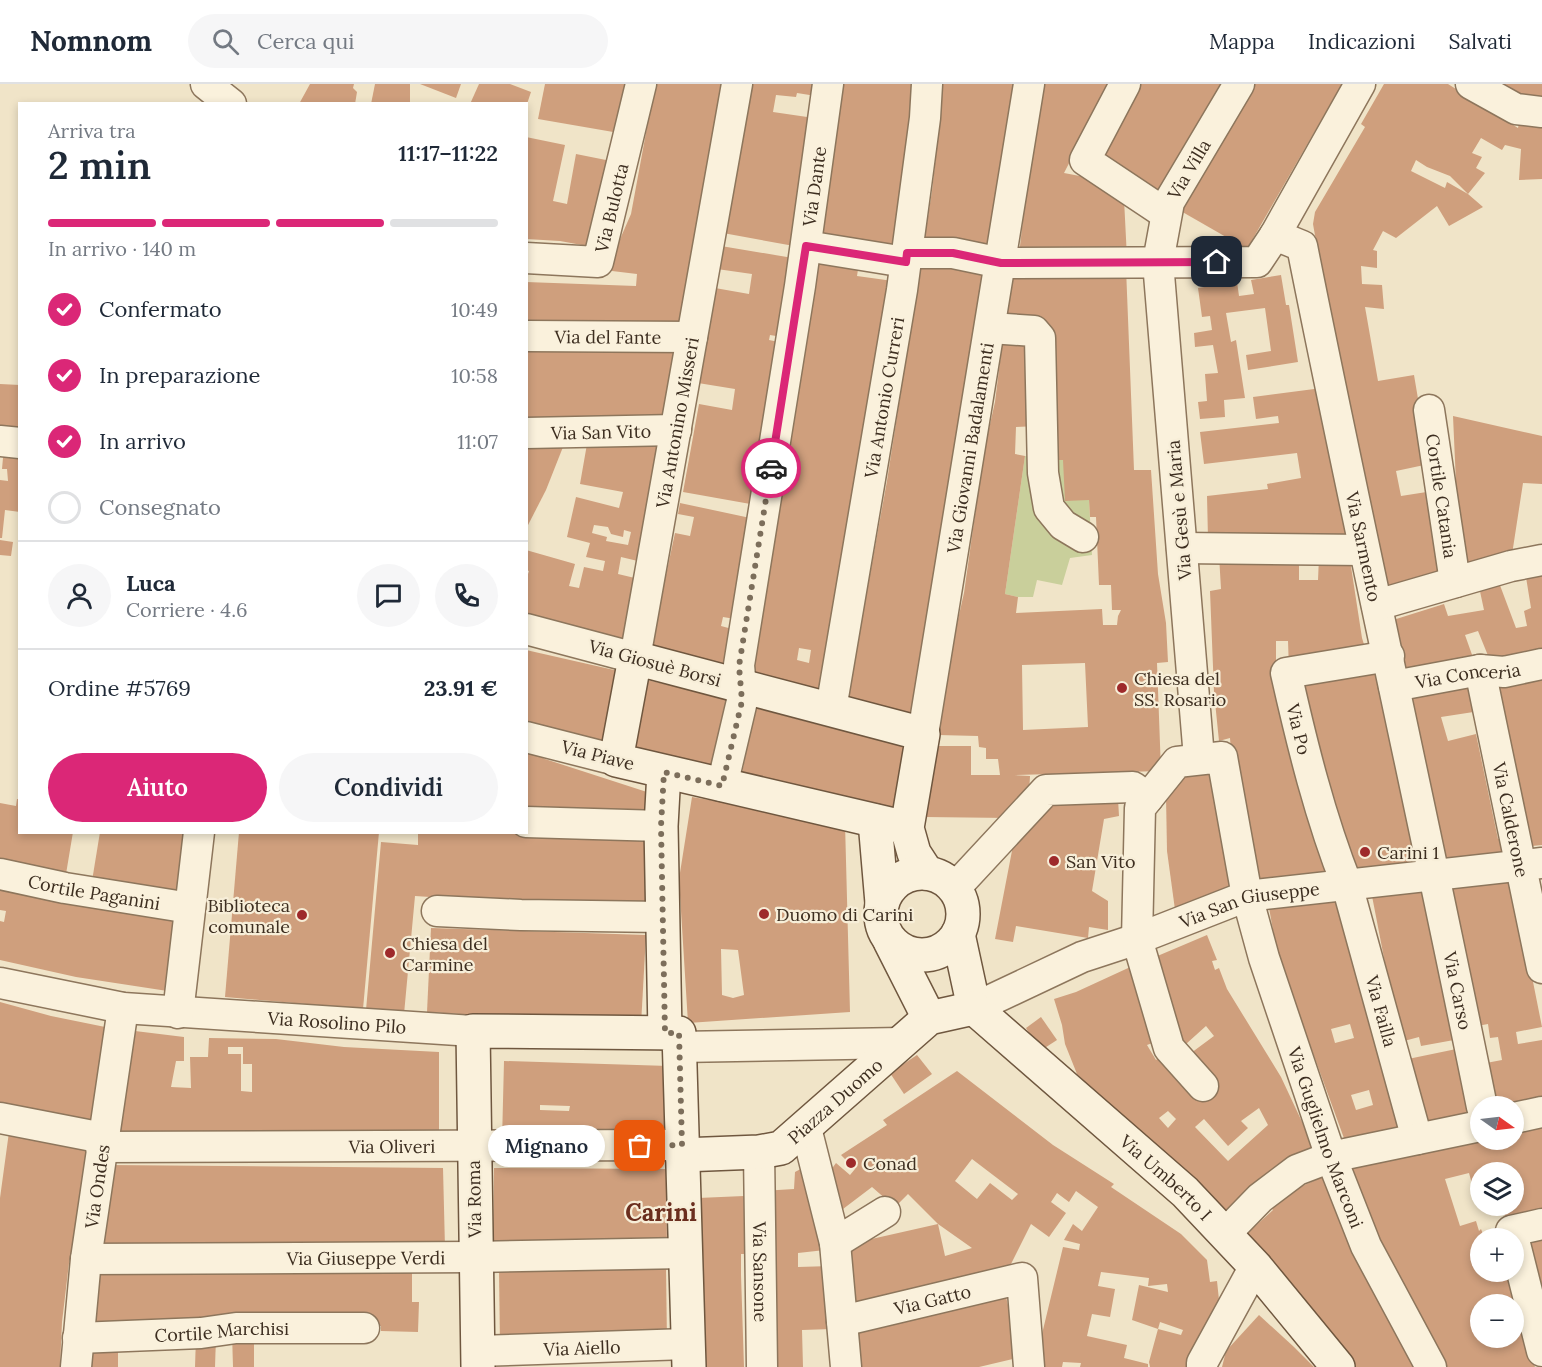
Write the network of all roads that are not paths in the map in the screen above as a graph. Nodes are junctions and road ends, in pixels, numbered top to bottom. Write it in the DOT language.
graph roads {
  1 [pos="206,84"];
  2 [pos="640,84"];
  3 [pos="737,84"];
  4 [pos="828,84"];
  5 [pos="927,84"];
  6 [pos="1029,84"];
  7 [pos="1125,84"];
  8 [pos="1239,84"];
  9 [pos="1360,84"];
  10 [pos="1471,84"];
  11 [pos="228,102"];
  12 [pos="1542,111"];
  13 [pos="1166,214"];
  14 [pos="1275,236"];
  15 [pos="806,246"];
  16 [pos="528,258"];
  17 [pos="906,258"];
  18 [pos="1158,262"];
  19 [pos="1001,263"];
  20 [pos="990,328"];
  21 [pos="528,336"];
  22 [pos="692,337"];
  23 [pos="1429,410"];
  24 [pos="676,430"];
  25 [pos="528,433"];
  26 [pos="0,441"];
  27 [pos="18,443"];
  28 [pos="1083,537"];
  29 [pos="1182,548"];
  30 [pos="1364,550"];
  31 [pos="1542,560"];
  32 [pos="1455,582"];
  33 [pos="1377,604"];
  34 [pos="528,630"];
  35 [pos="1389,656"];
  36 [pos="635,658"];
  37 [pos="1542,664"];
  38 [pos="1480,670"];
  39 [pos="740,685"];
  40 [pos="1394,686"];
  41 [pos="831,710"];
  42 [pos="923,734"];
  43 [pos="528,738"];
  44 [pos="1199,758"];
  45 [pos="616,760"];
  46 [pos="664,772"];
  47 [pos="722,786"];
  48 [pos="1148,798"];
  49 [pos="875,821"];
  50 [pos="908,821"];
  51 [pos="528,822"];
  52 [pos="661,826"];
  53 [pos="199,834"];
  54 [pos="1532,864"];
  55 [pos="0,874"];
  56 [pos="1435,875"];
  57 [pos="940,881"];
  58 [pos="1347,885"];
  59 [pos="1247,896"];
  60 [pos="882,903"];
  61 [pos="190,908"];
  62 [pos="437,911"];
  63 [pos="662,917"];
  64 [pos="958,934"];
  65 [pos="1137,939"];
  66 [pos="890,941"];
  67 [pos="1542,968"];
  68 [pos="0,983"];
  69 [pos="123,1008"];
  70 [pos="974,1008"];
  71 [pos="178,1013"];
  72 [pos="929,1018"];
  73 [pos="473,1031"];
  74 [pos="674,1038"];
  75 [pos="901,1043"];
  76 [pos="1203,1086"];
  77 [pos="1480,1096"];
  78 [pos="1542,1112"];
  79 [pos="1524,1116"];
  80 [pos="0,1121"];
  81 [pos="806,1128"];
  82 [pos="1470,1128"];
  83 [pos="1417,1139"];
  84 [pos="102,1143"];
  85 [pos="473,1147"];
  86 [pos="1331,1157"];
  87 [pos="682,1161"];
  88 [pos="760,1165"];
  89 [pos="885,1212"];
  90 [pos="1542,1224"];
  91 [pos="1524,1228"];
  92 [pos="1225,1234"];
  93 [pos="835,1244"];
  94 [pos="685,1253"];
  95 [pos="475,1257"];
  96 [pos="86,1259"];
  97 [pos="1255,1266"];
  98 [pos="1524,1282"];
  99 [pos="842,1321"];
  100 [pos="364,1328"];
  101 [pos="1542,1352"];
  102 [pos="77,1353"];
  103 [pos="688,1356"];
  104 [pos="478,1359"];
  105 [pos="1023,1365"];
  106 [pos="762,1367"];
  107 [pos="846,1367"];
  108 [pos="1202,1367"];
  109 [pos="1338,1367"];
  110 [pos="1431,1367"];
  1 -- 11 [label="street"];
  2 -- 16 [label="street, Via Bulotta"];
  3 -- 22 [label="street, Via Antonino Misseri"];
  4 -- 15 [label="street, Via Dante"];
  5 -- 17 [label="street, Via Antonio Curreri"];
  6 -- 19 [label="street, Via Giovanni Badalamenti"];
  7 -- 13 [label="street"];
  8 -- 13 [label="street, Via Villa"];
  9 -- 14 [label="street"];
  10 -- 12 [label="street"];
  13 -- 18 [label="street, Via Villa"];
  14 -- 18 [label="street"];
  14 -- 30 [label="street, Via Sarmento"];
  15 -- 17 [label="street"];
  15 -- 39 [label="street, Via Dante"];
  17 -- 19 [label="street"];
  17 -- 41 [label="street, Via Antonio Curreri"];
  18 -- 19 [label="street"];
  18 -- 29 [label="street, Via Gesù e Maria"];
  19 -- 20 [label="street, Via Giovanni Badalamenti"];
  20 -- 28 [label="street"];
  20 -- 42 [label="street, Via Giovanni Badalamenti"];
  21 -- 22 [label="street, Via del Fante"];
  22 -- 24 [label="street, Via Antonino Misseri"];
  23 -- 32 [label="street, Cortile Catania"];
  24 -- 25 [label="street, Via San Vito"];
  24 -- 36 [label="street, Via Antonino Misseri"];
  26 -- 27 [label="street"];
  29 -- 30 [label="street"];
  29 -- 44 [label="street, Via Gesù e Maria"];
  30 -- 33 [label="street, Via Sarmento"];
  31 -- 32 [label="street"];
  32 -- 33 [label="street"];
  33 -- 35 [label="street, Via Sarmento"];
  34 -- 36 [label="street, Via Giosuè Borsi"];
  35 -- 40 [label="street, Via Sarmento"];
  35 -- 58 [label="street, Via Po"];
  36 -- 39 [label="street, Via Giosuè Borsi"];
  36 -- 45 [label="street, Via Antonino Misseri"];
  37 -- 38 [label="street, Via Conceria"];
  38 -- 40 [label="street, Via Conceria"];
  38 -- 54 [label="street, Via Calderone"];
  39 -- 41 [label="street, Via Giosuè Borsi"];
  39 -- 47 [label="street, Via Dante"];
  40 -- 56 [label="street, Via Sarmento"];
  41 -- 42 [label="street, Via Giosuè Borsi"];
  42 -- 50 [label="street, Via Giovanni Badalamenti"];
  43 -- 45 [label="street, Via Piave"];
  44 -- 48 [label="street"];
  44 -- 59 [label="street, Via Guglielmo Marconi"];
  45 -- 46 [label="street, Via Piave"];
  46 -- 47 [label="street, Via Piave"];
  46 -- 52 [label="street"];
  47 -- 49 [label="street, Via Piave"];
  48 -- 57 [label="street"];
  48 -- 65 [label="street"];
  49 -- 50 [label="street, Via Piave"];
  49 -- 60 [label="street"];
  50 -- 57 [label="street"];
  51 -- 52 [label="street"];
  52 -- 63 [label="street"];
  53 -- 61 [label="street"];
  54 -- 56 [label="street, Via San Giuseppe"];
  54 -- 67 [label="street, Via Calderone"];
  55 -- 61 [label="street, Cortile Paganini"];
  56 -- 58 [label="street, Via San Giuseppe"];
  56 -- 77 [label="street, Via Carso"];
  57 -- 60 [label="street"];
  57 -- 64 [label="street"];
  58 -- 59 [label="street, Via San Giuseppe"];
  58 -- 83 [label="street, Via Failla"];
  59 -- 65 [label="street, Via San Giuseppe"];
  59 -- 86 [label="street, Via Guglielmo Marconi"];
  60 -- 66 [label="street"];
  61 -- 71 [label="street"];
  62 -- 63 [label="street"];
  63 -- 74 [label="street"];
  64 -- 66 [label="street"];
  64 -- 70 [label="street"];
  65 -- 70 [label="street, Via San Giuseppe"];
  65 -- 76 [label="street"];
  66 -- 72 [label="street"];
  68 -- 69 [label="street, Via Rosolino Pilo"];
  69 -- 71 [label="street, Via Rosolino Pilo"];
  69 -- 84 [label="street, Via Ondes"];
  70 -- 72 [label="street, Piazza Duomo"];
  70 -- 92 [label="street, Via Umberto I"];
  71 -- 73 [label="street, Via Rosolino Pilo"];
  72 -- 75 [label="street, Piazza Duomo"];
  73 -- 74 [label="street, Via Rosolino Pilo"];
  73 -- 85 [label="street, Via Roma"];
  74 -- 75 [label="street"];
  74 -- 87 [label="street"];
  75 -- 81 [label="street, Piazza Duomo"];
  78 -- 79 [label="street"];
  80 -- 84 [label="street, Via Oliveri"];
  81 -- 88 [label="street, Piazza Duomo"];
  81 -- 93 [label="street"];
  82 -- 83 [label="street"];
  83 -- 86 [label="street"];
  84 -- 85 [label="street, Via Oliveri"];
  84 -- 96 [label="street, Via Ondes"];
  85 -- 87 [label="street, Via Oliveri"];
  85 -- 95 [label="street, Via Roma"];
  86 -- 92 [label="street"];
  86 -- 110 [label="street, Via Guglielmo Marconi"];
  87 -- 88 [label="street, Piazza Duomo"];
  87 -- 94 [label="street"];
  88 -- 106 [label="street, Via Sansone"];
  89 -- 93 [label="street"];
  90 -- 91 [label="street"];
  92 -- 97 [label="street, Via Umberto I"];
  93 -- 99 [label="street"];
  94 -- 95 [label="street, Via Giuseppe Verdi"];
  94 -- 103 [label="street"];
  95 -- 96 [label="street, Via Giuseppe Verdi"];
  95 -- 104 [label="street, Via Roma"];
  96 -- 102 [label="street, Via Ondes"];
  97 -- 108 [label="street"];
  97 -- 109 [label="street, Via Umberto I"];
  98 -- 101 [label="street"];
  99 -- 105 [label="street, Via Gatto"];
  99 -- 107 [label="street"];
  100 -- 102 [label="street, Cortile Marchisi"];
  103 -- 104 [label="street, Via Aiello"];
}
